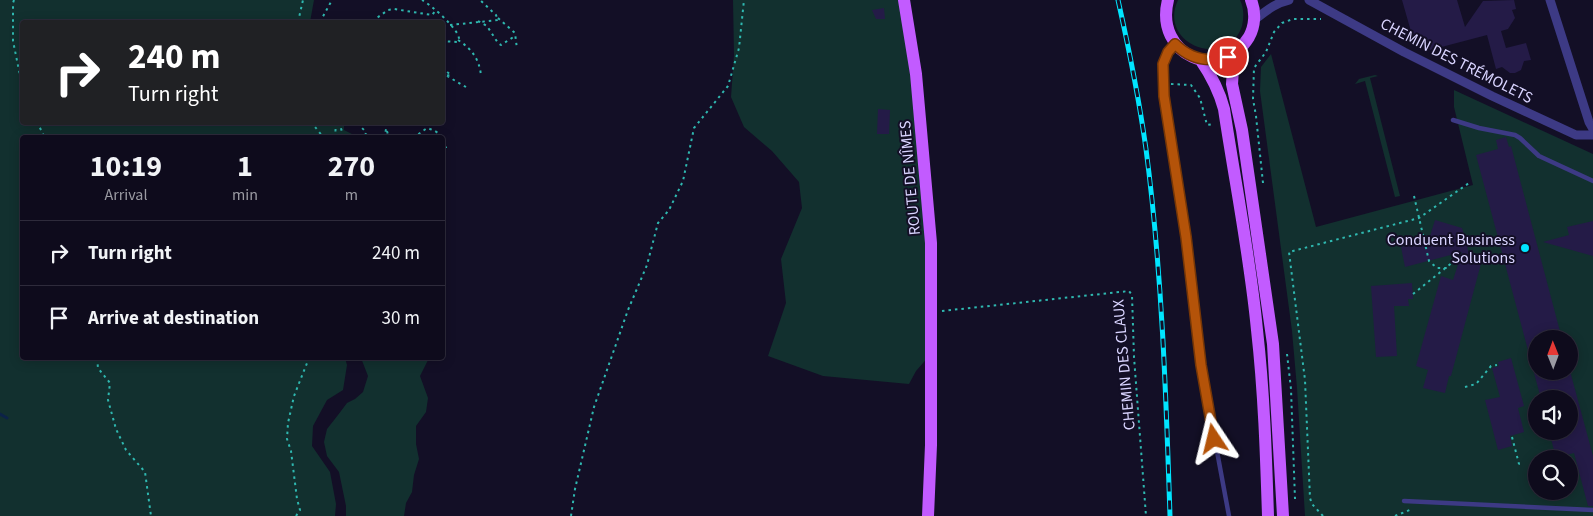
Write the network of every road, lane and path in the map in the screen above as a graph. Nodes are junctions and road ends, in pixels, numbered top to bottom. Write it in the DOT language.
graph roads {
  1 [pos="14,0"];
  2 [pos="303,0"];
  3 [pos="332,0"];
  4 [pos="422,0"];
  5 [pos="480,0"];
  6 [pos="744,0"];
  7 [pos="904,0"];
  8 [pos="1168,0"];
  9 [pos="1251,0"];
  10 [pos="1289,0"];
  11 [pos="1307,0"];
  12 [pos="1550,0"];
  13 [pos="436,10"];
  14 [pos="1337,14"];
  15 [pos="498,18"];
  16 [pos="298,20"];
  17 [pos="321,20"];
  18 [pos="376,20"];
  19 [pos="1254,20"];
  20 [pos="478,21"];
  21 [pos="450,25"];
  22 [pos="516,36"];
  23 [pos="458,40"];
  24 [pos="445,42"];
  25 [pos="1175,44"];
  26 [pos="517,49"];
  27 [pos="1234,54"];
  28 [pos="1200,59"];
  29 [pos="445,70"];
  30 [pos="20,75"];
  31 [pos="482,75"];
  32 [pos="447,76"];
  33 [pos="1163,83"];
  34 [pos="466,87"];
  35 [pos="1256,116"];
  36 [pos="1453,120"];
  37 [pos="1216,123"];
  38 [pos="313,125"];
  39 [pos="387,125"];
  40 [pos="1593,129"];
  41 [pos="386,130"];
  42 [pos="322,135"];
  43 [pos="385,135"];
  44 [pos="388,135"];
  45 [pos="417,135"];
  46 [pos="440,135"];
  47 [pos="1593,135"];
  48 [pos="445,140"];
  49 [pos="446,148"];
  50 [pos="1593,181"];
  51 [pos="1469,183"];
  52 [pos="1414,196"];
  53 [pos="1419,218"];
  54 [pos="1458,258"];
  55 [pos="1447,268"];
  56 [pos="1413,294"];
  57 [pos="930,312"];
  58 [pos="97,360"];
  59 [pos="308,360"];
  60 [pos="1496,365"];
  61 [pos="1465,387"];
  62 [pos="1512,437"];
  63 [pos="1517,467"];
  64 [pos="1404,501"];
  65 [pos="1593,510"];
  66 [pos="151,516"];
  67 [pos="296,516"];
  68 [pos="571,516"];
  69 [pos="928,516"];
  70 [pos="1146,516"];
  71 [pos="1229,516"];
  72 [pos="1268,516"];
  73 [pos="1282,516"];
  74 [pos="1323,516"];
  1 -- 30 [label="path"];
  2 -- 16 [label="path"];
  3 -- 17 [label="path"];
  4 -- 13 [label="path"];
  5 -- 15 [label="path"];
  6 -- 68 [label="path"];
  7 -- 57 [label="main road, ROUTE DE NÎMES"];
  8 -- 25 [label="main road"];
  9 -- 19 [label="main road"];
  10 -- 19 [label="street"];
  11 -- 14 [label="street, CHEMIN DES TRÉMOLETS"];
  12 -- 40 [label="street"];
  13 -- 18 [label="path"];
  13 -- 21 [label="path"];
  14 -- 35 [label="path"];
  14 -- 47 [label="street, CHEMIN DES TRÉMOLETS"];
  15 -- 20 [label="path"];
  15 -- 22 [label="path"];
  19 -- 27 [label="main road"];
  20 -- 21 [label="path"];
  20 -- 22 [label="path"];
  21 -- 23 [label="path"];
  22 -- 26 [label="path"];
  23 -- 24 [label="path"];
  23 -- 31 [label="path"];
  25 -- 28 [label="main road"];
  25 -- 33 [label="lane"];
  27 -- 28 [label="main road"];
  27 -- 73 [label="main road"];
  28 -- 72 [label="main road"];
  29 -- 32 [label="path"];
  32 -- 34 [label="path"];
  33 -- 37 [label="path"];
  33 -- 71 [label="lane"];
  36 -- 50 [label="lane"];
  38 -- 42 [label="path"];
  39 -- 41 [label="path"];
  41 -- 43 [label="path"];
  41 -- 44 [label="path"];
  45 -- 46 [label="path"];
  48 -- 49 [label="path"];
  51 -- 53 [label="path"];
  52 -- 53 [label="path"];
  53 -- 55 [label="path"];
  53 -- 74 [label="path"];
  54 -- 55 [label="path"];
  55 -- 56 [label="path"];
  57 -- 69 [label="main road, ROUTE DE NÎMES"];
  57 -- 70 [label="path, CHEMIN DES CLAUX"];
  58 -- 66 [label="path"];
  59 -- 67 [label="path"];
  60 -- 61 [label="path"];
  62 -- 63 [label="path"];
  64 -- 65 [label="lane"];
}
